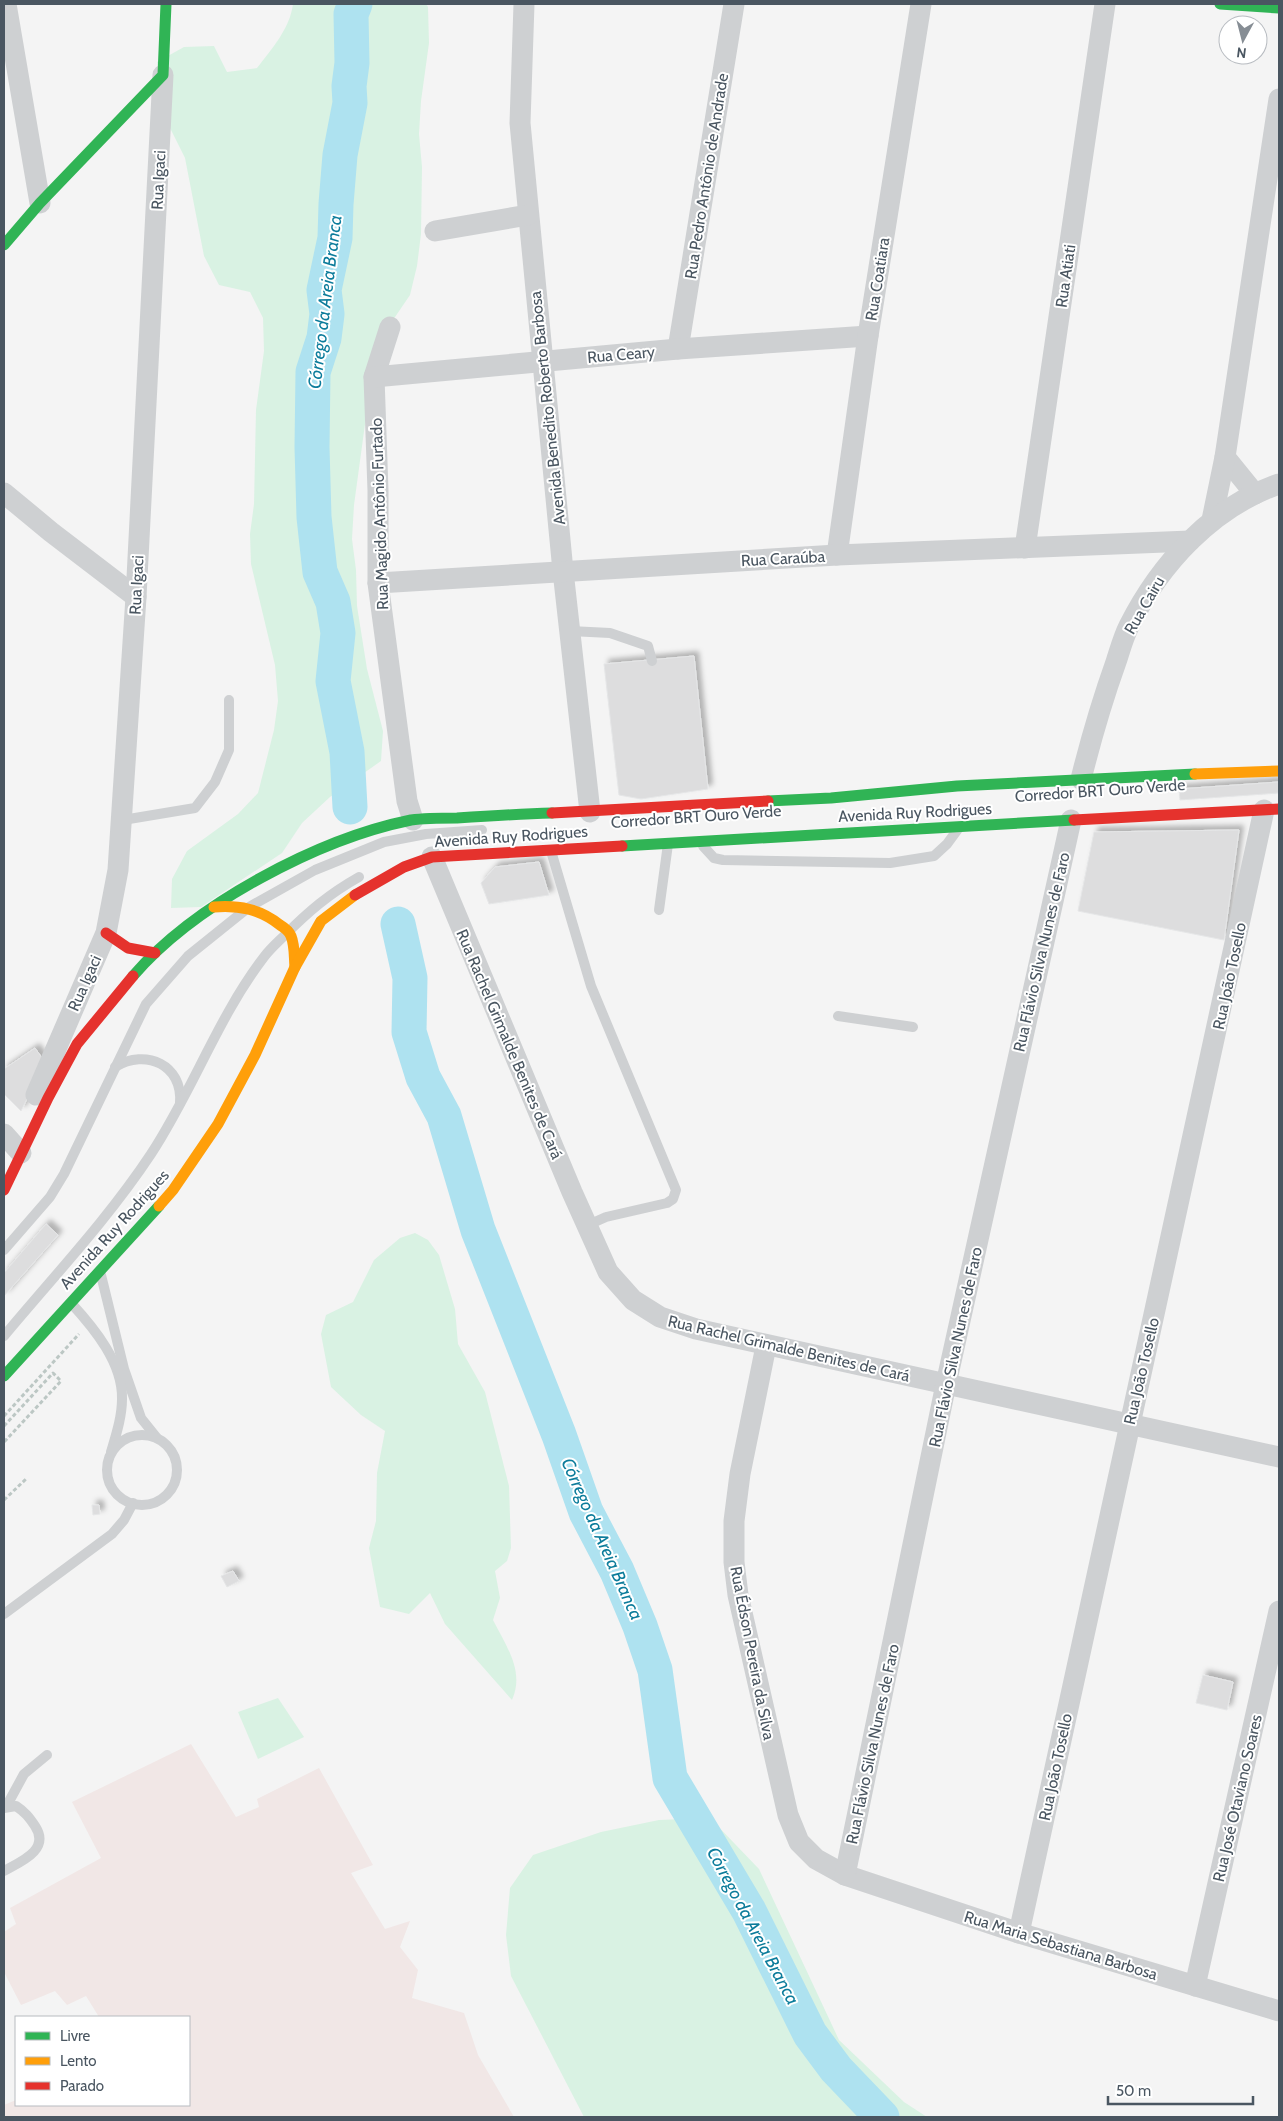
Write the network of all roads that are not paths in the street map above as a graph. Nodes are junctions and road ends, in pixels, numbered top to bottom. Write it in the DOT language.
graph roads {
  1 [pos="6,4"];
  2 [pos="166,4"];
  3 [pos="524,4"];
  4 [pos="734,4"];
  5 [pos="921,4"];
  6 [pos="1105,4"];
  7 [pos="1220,4"];
  8 [pos="1279,8"];
  9 [pos="163,75"];
  10 [pos="1279,99"];
  11 [pos="40,203"];
  12 [pos="528,215"];
  13 [pos="435,231"];
  14 [pos="4,245"];
  15 [pos="390,327"];
  16 [pos="868,336"];
  17 [pos="678,349"];
  18 [pos="542,361"];
  19 [pos="374,377"];
  20 [pos="1225,457"];
  21 [pos="1279,484"];
  22 [pos="4,493"];
  23 [pos="1255,494"];
  24 [pos="1212,520"];
  25 [pos="1190,541"];
  26 [pos="1024,548"];
  27 [pos="837,555"];
  28 [pos="563,571"];
  29 [pos="378,582"];
  30 [pos="136,596"];
  31 [pos="570,631"];
  32 [pos="652,660"];
  33 [pos="230,700"];
  34 [pos="1279,758"];
  35 [pos="1278,774"];
  36 [pos="1080,785"];
  37 [pos="1136,788"];
  38 [pos="683,793"];
  39 [pos="871,805"];
  40 [pos="686,806"];
  41 [pos="1272,810"];
  42 [pos="590,812"];
  43 [pos="724,814"];
  44 [pos="1072,814"];
  45 [pos="123,820"];
  46 [pos="961,826"];
  47 [pos="419,827"];
  48 [pos="495,829"];
  49 [pos="699,841"];
  50 [pos="668,844"];
  51 [pos="450,845"];
  52 [pos="550,849"];
  53 [pos="425,852"];
  54 [pos="372,870"];
  55 [pos="214,907"];
  56 [pos="249,907"];
  57 [pos="658,910"];
  58 [pos="288,932"];
  59 [pos="106,933"];
  60 [pos="155,953"];
  61 [pos="295,967"];
  62 [pos="838,1016"];
  63 [pos="913,1027"];
  64 [pos="116,1067"];
  65 [pos="180,1107"];
  66 [pos="13,1144"];
  67 [pos="4,1190"];
  68 [pos="588,1226"];
  69 [pos="4,1250"];
  70 [pos="100,1271"];
  71 [pos="70,1302"];
  72 [pos="4,1336"];
  73 [pos="766,1346"];
  74 [pos="4,1376"];
  75 [pos="946,1384"];
  76 [pos="1129,1425"];
  77 [pos="156,1438"];
  78 [pos="110,1456"];
  79 [pos="1279,1457"];
  80 [pos="133,1503"];
  81 [pos="1279,1611"];
  82 [pos="4,1614"];
  83 [pos="47,1755"];
  84 [pos="5,1808"];
  85 [pos="4,1871"];
  86 [pos="845,1875"];
  87 [pos="1019,1933"];
  88 [pos="1195,1986"];
  89 [pos="1279,2011"];
  1 -- 11 [label="street"];
  2 -- 9 [label="main road, Rua Igaci"];
  3 -- 12 [label="street, Avenida Benedito Roberto Barbosa"];
  4 -- 17 [label="street, Rua Pedro Antônio de Andrade"];
  5 -- 16 [label="street, Rua Coatiara"];
  6 -- 26 [label="street, Rua Atiati"];
  7 -- 8 [label="main road"];
  9 -- 11 [label="main road"];
  9 -- 30 [label="street, Rua Igaci"];
  10 -- 20 [label="street"];
  11 -- 14 [label="main road"];
  12 -- 13 [label="street"];
  12 -- 18 [label="street, Avenida Benedito Roberto Barbosa"];
  15 -- 19 [label="street, Rua Magido Antônio Furtado"];
  16 -- 17 [label="street, Rua Ceary"];
  16 -- 27 [label="street, Rua Coatiara"];
  17 -- 18 [label="street, Rua Ceary"];
  18 -- 19 [label="street, Rua Ceary"];
  18 -- 28 [label="street, Avenida Benedito Roberto Barbosa"];
  19 -- 29 [label="street, Rua Magido Antônio Furtado"];
  20 -- 23 [label="street"];
  20 -- 24 [label="street"];
  21 -- 23 [label="street, Rua Cairu"];
  22 -- 30 [label="street"];
  23 -- 24 [label="street, Rua Cairu"];
  24 -- 25 [label="street, Rua Cairu"];
  25 -- 26 [label="street, Rua Caraúba"];
  25 -- 36 [label="street, Rua Cairu"];
  26 -- 27 [label="street, Rua Caraúba"];
  27 -- 28 [label="street, Rua Caraúba"];
  28 -- 29 [label="street, Rua Caraúba"];
  28 -- 31 [label="street, Avenida Benedito Roberto Barbosa"];
  29 -- 47 [label="street, Rua Magido Antônio Furtado"];
  30 -- 45 [label="street, Rua Igaci"];
  31 -- 32 [label="lane"];
  31 -- 42 [label="street, Avenida Benedito Roberto Barbosa"];
  33 -- 45 [label="lane"];
  34 -- 35 [label="main road"];
  35 -- 36 [label="main road, Avenida Ruy Rodrigues"];
  35 -- 37 [label="lane, Corredor BRT Ouro Verde"];
  36 -- 40 [label="main road, Avenida Ruy Rodrigues"];
  38 -- 40 [label="lane"];
  39 -- 43 [label="lane, Corredor BRT Ouro Verde"];
  40 -- 42 [label="main road, Avenida Ruy Rodrigues"];
  41 -- 44 [label="main road, Avenida Ruy Rodrigues"];
  41 -- 76 [label="street, Rua João Tosello"];
  42 -- 47 [label="main road, Avenida Ruy Rodrigues"];
  44 -- 46 [label="main road, Avenida Ruy Rodrigues"];
  44 -- 75 [label="street, Rua Flávio Silva Nunes de Faro"];
  45 -- 59 [label="street, Rua Igaci"];
  46 -- 49 [label="main road, Avenida Ruy Rodrigues"];
  46 -- 49 [label="lane"];
  47 -- 48 [label="lane"];
  47 -- 53 [label="main road"];
  47 -- 55 [label="main road, Avenida Ruy Rodrigues"];
  47 -- 56 [label="lane"];
  49 -- 50 [label="main road, Avenida Ruy Rodrigues"];
  50 -- 52 [label="main road, Avenida Ruy Rodrigues"];
  50 -- 57 [label="lane"];
  51 -- 53 [label="lane"];
  52 -- 53 [label="main road, Avenida Ruy Rodrigues"];
  52 -- 68 [label="lane"];
  53 -- 61 [label="main road, Avenida Ruy Rodrigues"];
  53 -- 68 [label="street, Rua Rachel Grimalde Benites de Cará"];
  54 -- 58 [label="lane"];
  55 -- 56 [label="main road"];
  55 -- 60 [label="main road, Avenida Ruy Rodrigues"];
  56 -- 58 [label="main road"];
  56 -- 64 [label="lane"];
  58 -- 61 [label="main road"];
  58 -- 65 [label="lane"];
  59 -- 60 [label="main road"];
  59 -- 66 [label="street, Rua Igaci"];
  60 -- 66 [label="main road, Avenida Ruy Rodrigues"];
  61 -- 70 [label="main road, Avenida Ruy Rodrigues"];
  62 -- 63 [label="lane"];
  64 -- 65 [label="lane"];
  64 -- 69 [label="lane"];
  65 -- 72 [label="lane"];
  66 -- 67 [label="main road, Avenida Ruy Rodrigues"];
  68 -- 73 [label="street, Rua Rachel Grimalde Benites de Cará"];
  70 -- 71 [label="main road, Avenida Ruy Rodrigues"];
  70 -- 77 [label="lane"];
  71 -- 74 [label="main road, Avenida Ruy Rodrigues"];
  71 -- 78 [label="lane"];
  73 -- 75 [label="street, Rua Rachel Grimalde Benites de Cará"];
  73 -- 86 [label="street, Rua Édson Pereira da Silva"];
  75 -- 76 [label="street, Rua Rachel Grimalde Benites de Cará"];
  75 -- 86 [label="street, Rua Flávio Silva Nunes de Faro"];
  76 -- 79 [label="street, Rua Rachel Grimalde Benites de Cará"];
  76 -- 87 [label="street, Rua João Tosello"];
  77 -- 78 [label="lane"];
  77 -- 80 [label="lane"];
  78 -- 80 [label="lane"];
  80 -- 82 [label="lane"];
  81 -- 88 [label="street, Rua José Otaviano Soares"];
  83 -- 84 [label="lane"];
  84 -- 85 [label="lane"];
  86 -- 87 [label="street, Rua Maria Sebastiana Barbosa"];
  87 -- 88 [label="street, Rua Maria Sebastiana Barbosa"];
  88 -- 89 [label="street, Rua Maria Sebastiana Barbosa"];
}
